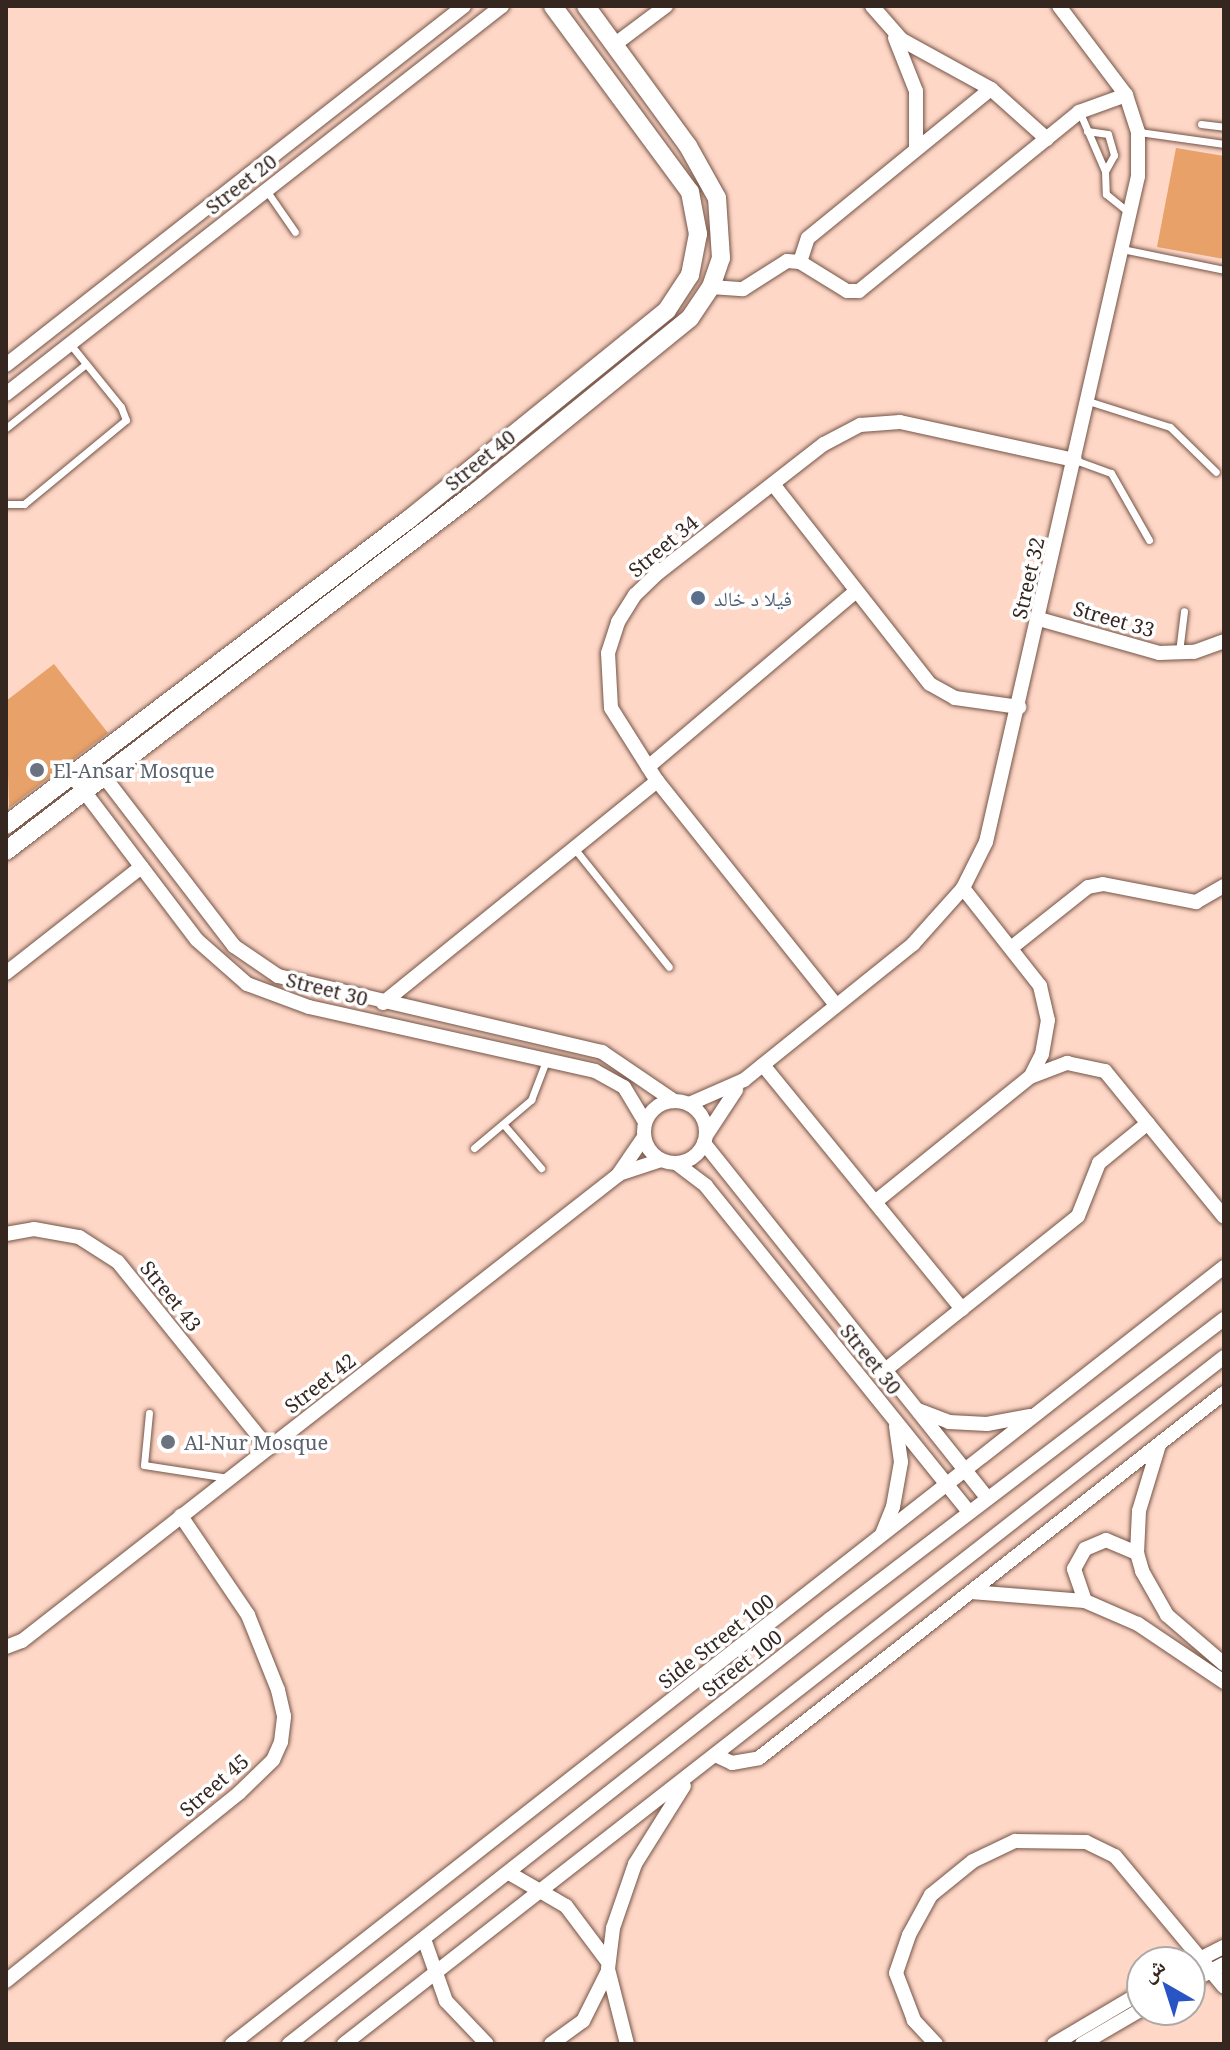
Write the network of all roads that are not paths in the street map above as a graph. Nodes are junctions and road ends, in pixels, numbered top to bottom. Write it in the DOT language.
graph roads {
  1 [pos="464,6"];
  2 [pos="502,6"];
  3 [pos="553,6"];
  4 [pos="586,6"];
  5 [pos="666,6"];
  6 [pos="872,6"];
  7 [pos="1059,6"];
  8 [pos="891,30"];
  9 [pos="614,45"];
  10 [pos="991,89"];
  11 [pos="1126,95"];
  12 [pos="1079,112"];
  13 [pos="1201,124"];
  14 [pos="1224,127"];
  15 [pos="1087,131"];
  16 [pos="1138,132"];
  17 [pos="1047,139"];
  18 [pos="1224,144"];
  19 [pos="916,149"];
  20 [pos="1105,171"];
  21 [pos="266,190"];
  22 [pos="1130,213"];
  23 [pos="295,232"];
  24 [pos="1122,249"];
  25 [pos="800,262"];
  26 [pos="1224,270"];
  27 [pos="711,287"];
  28 [pos="70,344"];
  29 [pos="86,364"];
  30 [pos="6,365"];
  31 [pos="6,394"];
  32 [pos="1088,401"];
  33 [pos="6,428"];
  34 [pos="1075,460"];
  35 [pos="1216,472"];
  36 [pos="773,484"];
  37 [pos="6,504"];
  38 [pos="1149,540"];
  39 [pos="856,591"];
  40 [pos="1184,611"];
  41 [pos="1039,619"];
  42 [pos="1224,641"];
  43 [pos="1179,654"];
  44 [pos="1019,707"];
  45 [pos="90,759"];
  46 [pos="648,767"];
  47 [pos="71,774"];
  48 [pos="102,775"];
  49 [pos="657,781"];
  50 [pos="84,790"];
  51 [pos="128,809"];
  52 [pos="109,824"];
  53 [pos="6,825"];
  54 [pos="574,848"];
  55 [pos="6,851"];
  56 [pos="141,867"];
  57 [pos="1224,886"];
  58 [pos="963,888"];
  59 [pos="1011,948"];
  60 [pos="669,967"];
  61 [pos="6,973"];
  62 [pos="383,1003"];
  63 [pos="836,1005"];
  64 [pos="547,1059"];
  65 [pos="763,1065"];
  66 [pos="1030,1077"];
  67 [pos="744,1080"];
  68 [pos="674,1101"];
  69 [pos="689,1104"];
  70 [pos="1148,1123"];
  71 [pos="504,1125"];
  72 [pos="644,1130"];
  73 [pos="706,1139"];
  74 [pos="474,1148"];
  75 [pos="669,1162"];
  76 [pos="541,1168"];
  77 [pos="618,1175"];
  78 [pos="875,1202"];
  79 [pos="1224,1217"];
  80 [pos="6,1234"];
  81 [pos="1224,1267"];
  82 [pos="962,1309"];
  83 [pos="1224,1319"];
  84 [pos="1224,1357"];
  85 [pos="884,1371"];
  86 [pos="1224,1393"];
  87 [pos="913,1406"];
  88 [pos="1041,1411"];
  89 [pos="149,1413"];
  90 [pos="891,1415"];
  91 [pos="1159,1445"];
  92 [pos="268,1448"];
  93 [pos="965,1471"];
  94 [pos="230,1478"];
  95 [pos="948,1485"];
  96 [pos="987,1498"];
  97 [pos="969,1512"];
  98 [pos="181,1516"];
  99 [pos="879,1539"];
  100 [pos="1137,1553"];
  101 [pos="971,1592"];
  102 [pos="1085,1601"];
  103 [pos="6,1647"];
  104 [pos="1224,1664"];
  105 [pos="1224,1682"];
  106 [pos="715,1755"];
  107 [pos="693,1772"];
  108 [pos="509,1873"];
  109 [pos="544,1890"];
  110 [pos="424,1939"];
  111 [pos="1183,1946"];
  112 [pos="1224,1947"];
  113 [pos="1206,1956"];
  114 [pos="608,1966"];
  115 [pos="1218,1968"];
  116 [pos="433,1975"];
  117 [pos="6,1981"];
  118 [pos="1224,1987"];
  119 [pos="1126,2001"];
  120 [pos="1126,2018"];
  121 [pos="232,2044"];
  122 [pos="289,2044"];
  123 [pos="344,2044"];
  124 [pos="487,2044"];
  125 [pos="551,2044"];
  126 [pos="627,2044"];
  127 [pos="936,2044"];
  128 [pos="1054,2044"];
  129 [pos="1082,2044"];
  1 -- 30 [label="street, Street 20"];
  2 -- 21 [label="street, Street 20"];
  3 -- 45 [label="street, Street 40"];
  4 -- 9 [label="street, Street 40"];
  5 -- 9 [label="street"];
  6 -- 8 [label="street"];
  7 -- 11 [label="street, Street 32"];
  8 -- 10 [label="street"];
  8 -- 19 [label="street"];
  9 -- 27 [label="street, Street 40"];
  10 -- 17 [label="street"];
  10 -- 19 [label="street"];
  11 -- 12 [label="street"];
  11 -- 16 [label="street, Street 32"];
  12 -- 15 [label="lane"];
  12 -- 17 [label="street"];
  13 -- 14 [label="lane"];
  15 -- 20 [label="lane"];
  15 -- 20 [label="lane"];
  16 -- 18 [label="lane"];
  16 -- 22 [label="street, Street 32"];
  17 -- 25 [label="street"];
  19 -- 25 [label="street"];
  20 -- 22 [label="lane"];
  21 -- 23 [label="lane"];
  21 -- 28 [label="street, Street 20"];
  22 -- 24 [label="street, Street 32"];
  24 -- 26 [label="lane"];
  24 -- 32 [label="street, Street 32"];
  25 -- 27 [label="street"];
  27 -- 48 [label="street, Street 40"];
  28 -- 29 [label="lane"];
  28 -- 31 [label="street, Street 20"];
  29 -- 33 [label="lane"];
  29 -- 37 [label="lane"];
  32 -- 34 [label="street, Street 32"];
  32 -- 35 [label="lane"];
  34 -- 36 [label="street, Street 34"];
  34 -- 38 [label="lane"];
  34 -- 41 [label="street, Street 32"];
  36 -- 39 [label="street"];
  36 -- 46 [label="street, Street 34"];
  39 -- 44 [label="street"];
  39 -- 46 [label="street"];
  40 -- 43 [label="lane"];
  41 -- 43 [label="street, Street 33"];
  41 -- 44 [label="street, Street 32"];
  42 -- 43 [label="street, Street 33"];
  44 -- 58 [label="street, Street 32"];
  45 -- 47 [label="street, Street 40"];
  45 -- 48 [label="street, Street 30"];
  46 -- 49 [label="street, Street 34"];
  47 -- 50 [label="street, Street 30"];
  47 -- 53 [label="street, Street 40"];
  48 -- 50 [label="street, Street 40"];
  48 -- 51 [label="street, Street 30"];
  49 -- 54 [label="street"];
  49 -- 63 [label="street, Street 34"];
  50 -- 52 [label="street, Street 30"];
  50 -- 55 [label="street, Street 40"];
  51 -- 52 [label="street"];
  51 -- 62 [label="street, Street 30"];
  52 -- 56 [label="street, Street 30"];
  54 -- 60 [label="lane"];
  54 -- 62 [label="street"];
  56 -- 61 [label="street"];
  56 -- 64 [label="street, Street 30"];
  57 -- 59 [label="street"];
  58 -- 59 [label="street"];
  58 -- 63 [label="street, Street 32"];
  59 -- 66 [label="street"];
  62 -- 68 [label="street, Street 30"];
  63 -- 65 [label="street, Street 32"];
  64 -- 71 [label="lane"];
  64 -- 72 [label="street, Street 30"];
  65 -- 67 [label="street, Street 32"];
  65 -- 78 [label="street"];
  66 -- 70 [label="street"];
  66 -- 78 [label="street"];
  67 -- 69 [label="street, Street 32"];
  67 -- 73 [label="street, Street 32"];
  68 -- 69 [label="street"];
  68 -- 72 [label="street"];
  69 -- 73 [label="street"];
  70 -- 79 [label="street"];
  70 -- 82 [label="street"];
  71 -- 74 [label="lane"];
  71 -- 76 [label="lane"];
  72 -- 75 [label="street"];
  72 -- 77 [label="street, Street 42"];
  73 -- 75 [label="street"];
  73 -- 85 [label="street, Street 30"];
  75 -- 77 [label="street, Street 42"];
  75 -- 90 [label="street, Street 30"];
  77 -- 92 [label="street, Street 42"];
  78 -- 82 [label="street"];
  80 -- 92 [label="street, Street 43"];
  81 -- 88 [label="street, Side Street 100"];
  82 -- 85 [label="street"];
  83 -- 96 [label="street, Street 100"];
  84 -- 106 [label="street"];
  85 -- 87 [label="street, Street 30"];
  86 -- 91 [label="street"];
  87 -- 88 [label="street"];
  87 -- 93 [label="street, Street 30"];
  88 -- 93 [label="street, Side Street 100"];
  89 -- 94 [label="lane"];
  90 -- 95 [label="street, Street 30"];
  90 -- 99 [label="street"];
  91 -- 100 [label="street"];
  91 -- 101 [label="street"];
  92 -- 94 [label="street, Street 42"];
  93 -- 95 [label="street, Side Street 100"];
  93 -- 96 [label="street, Street 30"];
  94 -- 98 [label="street, Street 42"];
  95 -- 97 [label="street, Street 30"];
  95 -- 99 [label="street, Side Street 100"];
  96 -- 97 [label="street, Street 100"];
  97 -- 108 [label="street, Street 100"];
  98 -- 103 [label="street, Street 42"];
  98 -- 117 [label="street, Street 45"];
  99 -- 121 [label="street, Side Street 100"];
  100 -- 102 [label="street"];
  100 -- 104 [label="street"];
  101 -- 102 [label="street"];
  101 -- 106 [label="street"];
  102 -- 105 [label="street"];
  106 -- 107 [label="street"];
  107 -- 109 [label="street"];
  107 -- 114 [label="street"];
  108 -- 109 [label="street"];
  108 -- 110 [label="street, Street 100"];
  109 -- 114 [label="street"];
  109 -- 116 [label="street"];
  110 -- 116 [label="street"];
  110 -- 122 [label="street, Street 100"];
  111 -- 127 [label="street"];
  112 -- 113 [label="street"];
  114 -- 125 [label="street"];
  114 -- 126 [label="street"];
  115 -- 118 [label="street"];
  116 -- 123 [label="street"];
  116 -- 124 [label="street"];
  119 -- 128 [label="street"];
  120 -- 129 [label="street"];
}
